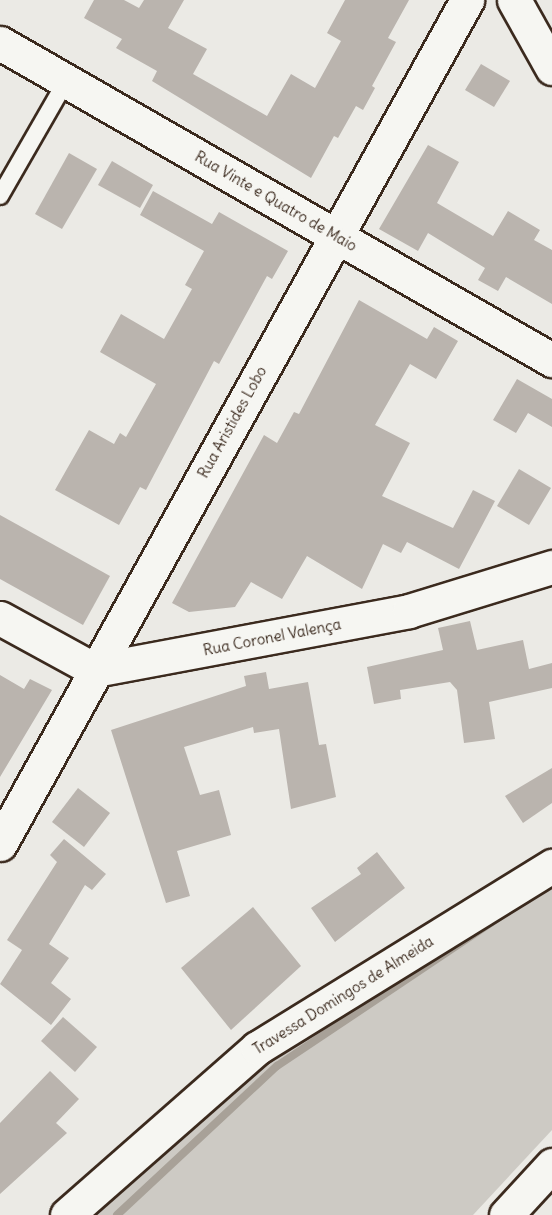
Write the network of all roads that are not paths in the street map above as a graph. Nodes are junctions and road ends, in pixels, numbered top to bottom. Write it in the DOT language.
graph roads {
  1 [pos="466,0"];
  2 [pos="514,0"];
  3 [pos="0,43"];
  4 [pos="552,68"];
  5 [pos="66,81"];
  6 [pos="0,196"];
  7 [pos="336,236"];
  8 [pos="552,360"];
  9 [pos="552,567"];
  10 [pos="0,618"];
  11 [pos="95,670"];
  12 [pos="0,844"];
  13 [pos="552,866"];
  14 [pos="552,1165"];
  15 [pos="67,1215"];
  16 [pos="506,1215"];
  1 -- 7 [label="street, Rua Aristides Lobo"];
  2 -- 4 [label="street"];
  3 -- 5 [label="street, Rua Vinte e Quatro de Maio"];
  5 -- 6 [label="lane"];
  5 -- 7 [label="street, Rua Vinte e Quatro de Maio"];
  7 -- 8 [label="street, Rua Vinte e Quatro de Maio"];
  7 -- 11 [label="street, Rua Aristides Lobo"];
  9 -- 11 [label="street, Rua Coronel Valença"];
  10 -- 11 [label="street"];
  11 -- 12 [label="street, Rua Aristides Lobo"];
  13 -- 15 [label="street, Travessa Domingos de Almeida"];
  14 -- 16 [label="street"];
}
